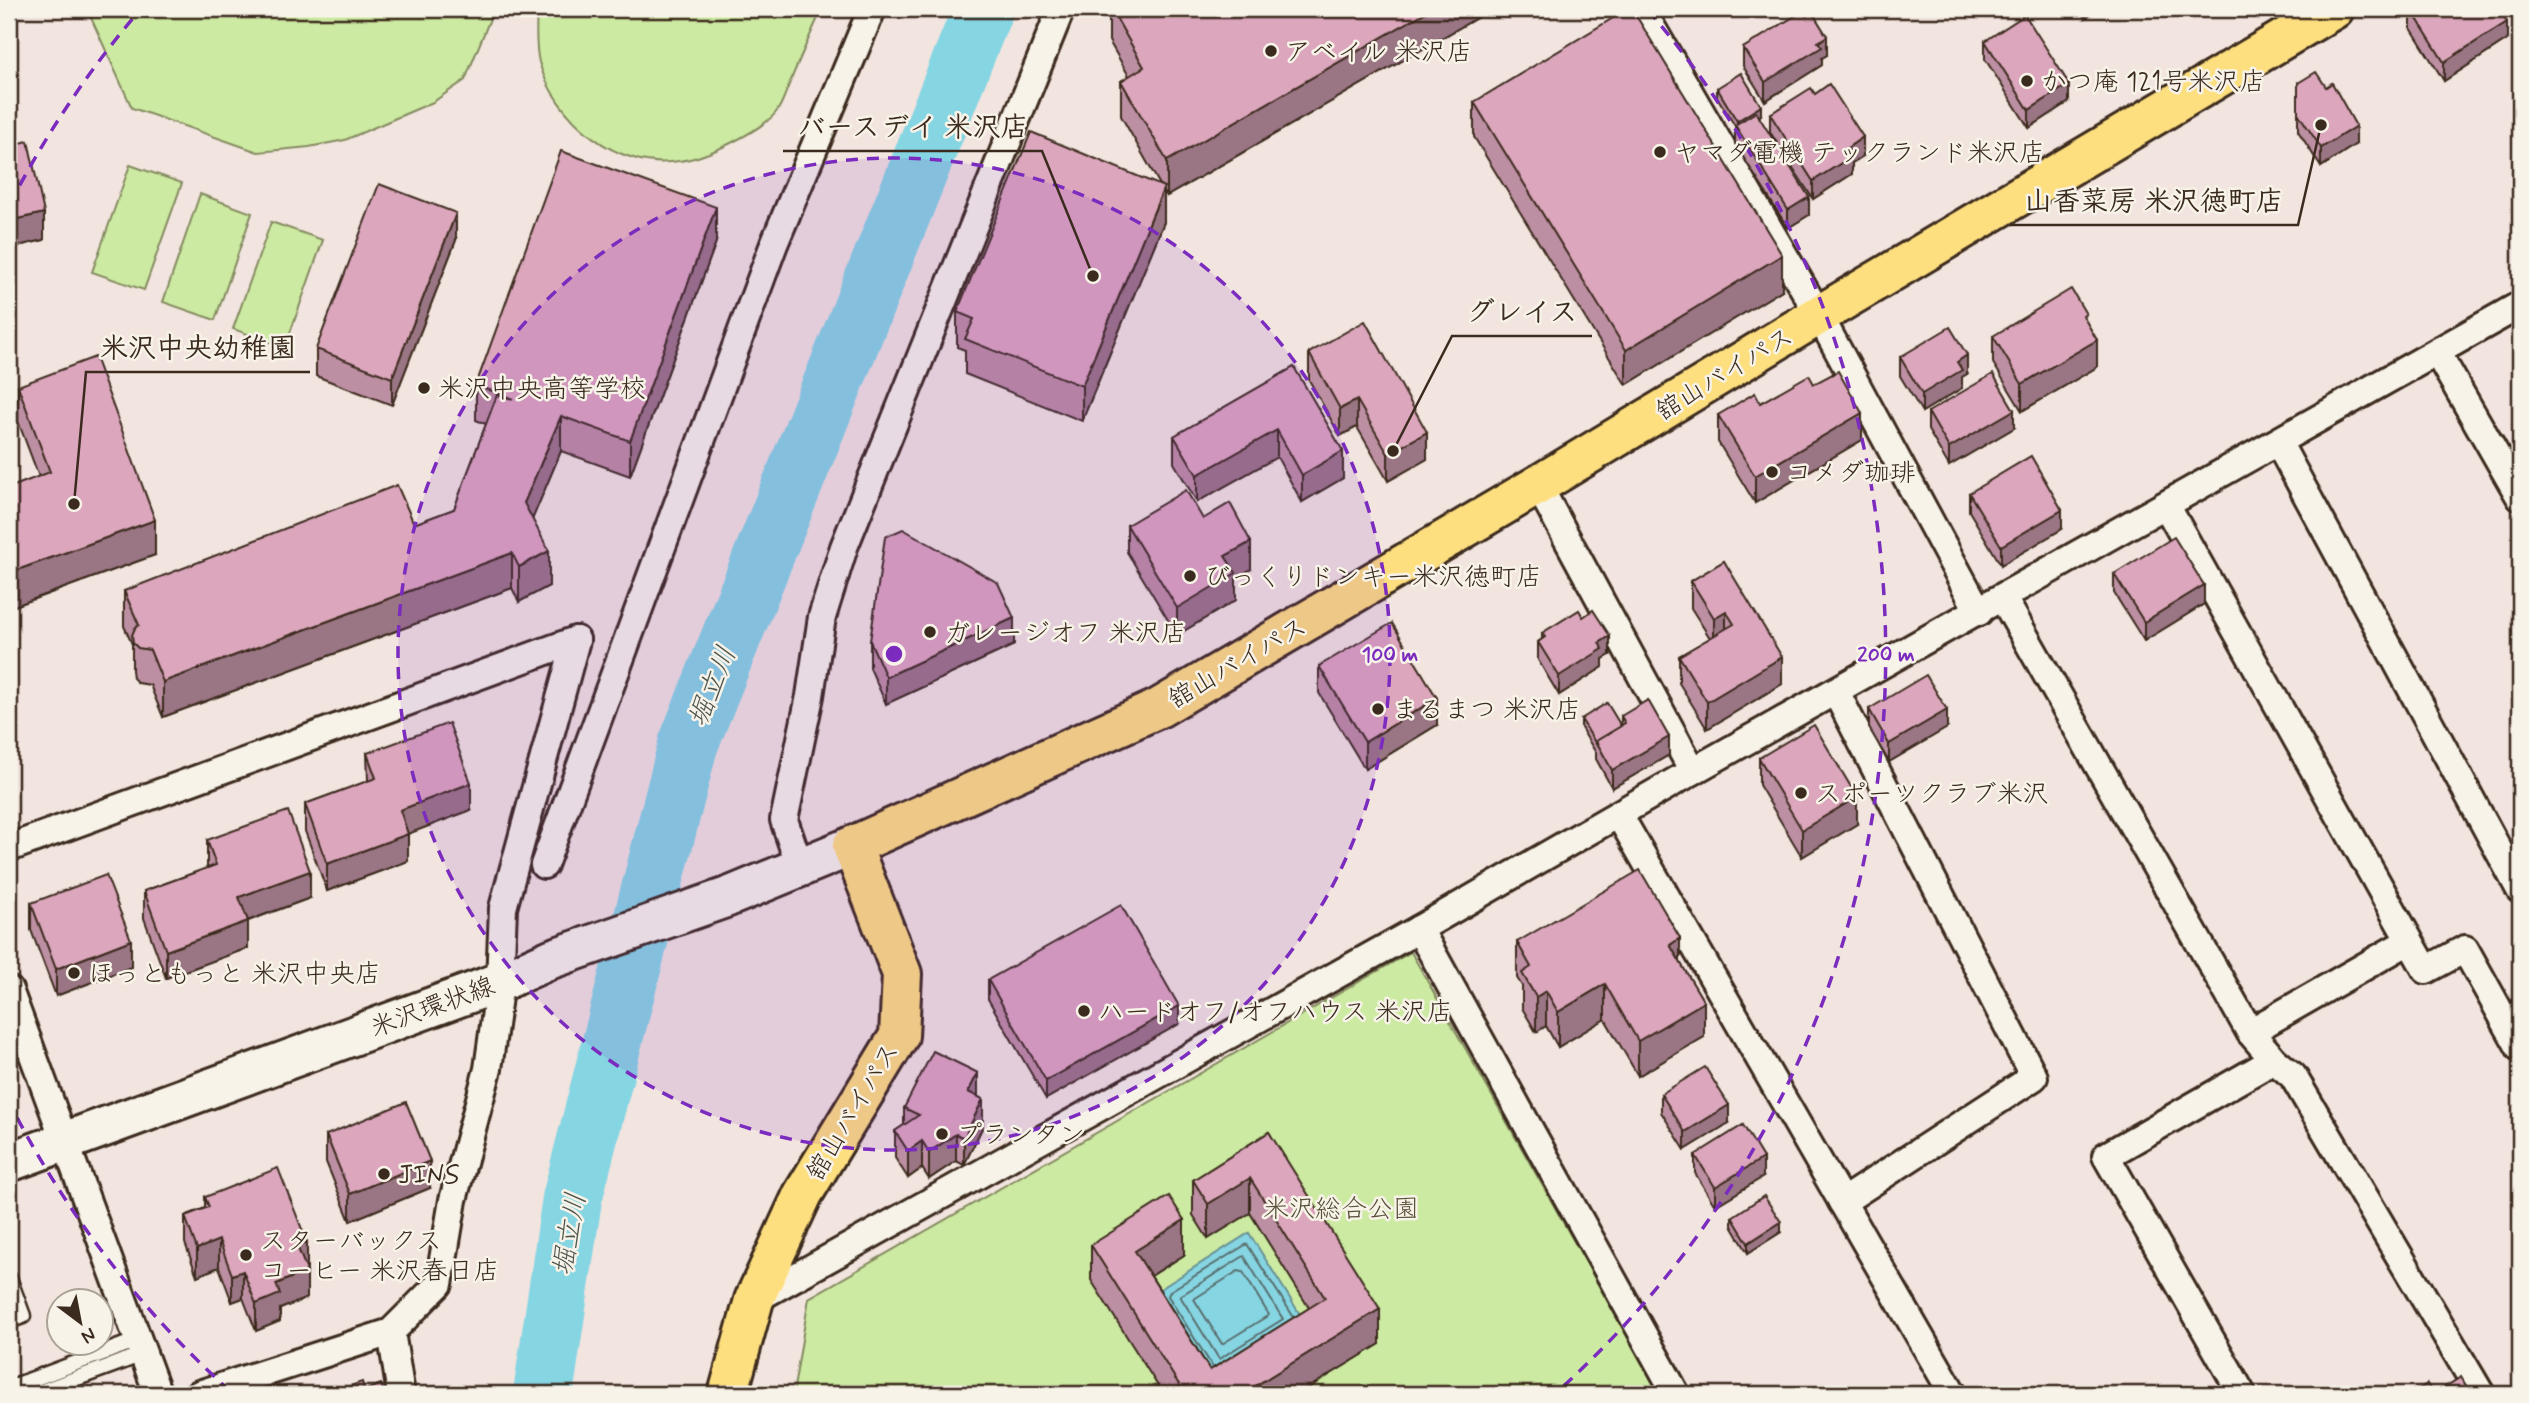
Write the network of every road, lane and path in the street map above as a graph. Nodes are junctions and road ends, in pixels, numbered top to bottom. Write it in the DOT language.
graph roads {
  1 [pos="873,9"];
  2 [pos="1061,9"];
  3 [pos="1641,9"];
  4 [pos="2334,9"];
  5 [pos="2520,306"];
  6 [pos="1819,315"];
  7 [pos="2437,352"];
  8 [pos="2278,442"];
  9 [pos="1538,485"];
  10 [pos="2520,497"];
  11 [pos="2166,505"];
  12 [pos="2003,598"];
  13 [pos="1979,612"];
  14 [pos="1836,692"];
  15 [pos="1693,771"];
  16 [pos="1619,815"];
  17 [pos="852,846"];
  18 [pos="9,848"];
  19 [pos="544,865"];
  20 [pos="800,867"];
  21 [pos="2520,890"];
  22 [pos="1419,929"];
  23 [pos="2409,941"];
  24 [pos="499,982"];
  25 [pos="9,990"];
  26 [pos="2250,1032"];
  27 [pos="2520,1048"];
  28 [pos="2274,1060"];
  29 [pos="64,1141"];
  30 [pos="9,1161"];
  31 [pos="1842,1202"];
  32 [pos="9,1278"];
  33 [pos="754,1300"];
  34 [pos="9,1321"];
  35 [pos="391,1332"];
  36 [pos="140,1347"];
  37 [pos="9,1388"];
  38 [pos="31,1388"];
  39 [pos="158,1394"];
  40 [pos="199,1394"];
  41 [pos="401,1394"];
  42 [pos="728,1394"];
  43 [pos="1676,1394"];
  44 [pos="1953,1394"];
  45 [pos="2242,1394"];
  46 [pos="2481,1394"];
  1 -- 19 [label="street"];
  2 -- 20 [label="street"];
  3 -- 6 [label="street"];
  4 -- 6 [label="highway, 舘山バイパス"];
  5 -- 7 [label="street"];
  6 -- 9 [label="highway, 舘山バイパス"];
  6 -- 13 [label="street"];
  7 -- 8 [label="street"];
  7 -- 10 [label="street"];
  8 -- 11 [label="street"];
  8 -- 21 [label="street"];
  9 -- 15 [label="street"];
  9 -- 17 [label="highway, 舘山バイパス"];
  11 -- 12 [label="street"];
  11 -- 23 [label="street"];
  12 -- 13 [label="street"];
  12 -- 26 [label="street"];
  13 -- 14 [label="street"];
  14 -- 15 [label="street"];
  14 -- 31 [label="street"];
  15 -- 16 [label="street"];
  16 -- 22 [label="street"];
  16 -- 31 [label="street"];
  17 -- 20 [label="main road, 米沢環状線"];
  17 -- 33 [label="highway, 舘山バイパス"];
  18 -- 24 [label="street"];
  20 -- 24 [label="main road, 米沢環状線"];
  22 -- 33 [label="street"];
  22 -- 43 [label="street"];
  23 -- 26 [label="street"];
  23 -- 27 [label="street"];
  24 -- 29 [label="main road, 米沢環状線"];
  24 -- 35 [label="street"];
  25 -- 29 [label="street"];
  26 -- 28 [label="street"];
  28 -- 45 [label="street"];
  28 -- 46 [label="street"];
  29 -- 30 [label="main road, 米沢環状線"];
  29 -- 36 [label="street"];
  31 -- 44 [label="street"];
  32 -- 34 [label="lane"];
  33 -- 42 [label="highway, 舘山バイパス"];
  35 -- 40 [label="street"];
  35 -- 41 [label="street"];
  36 -- 38 [label="lane"];
  36 -- 39 [label="street"];
  37 -- 38 [label="lane"];
}
